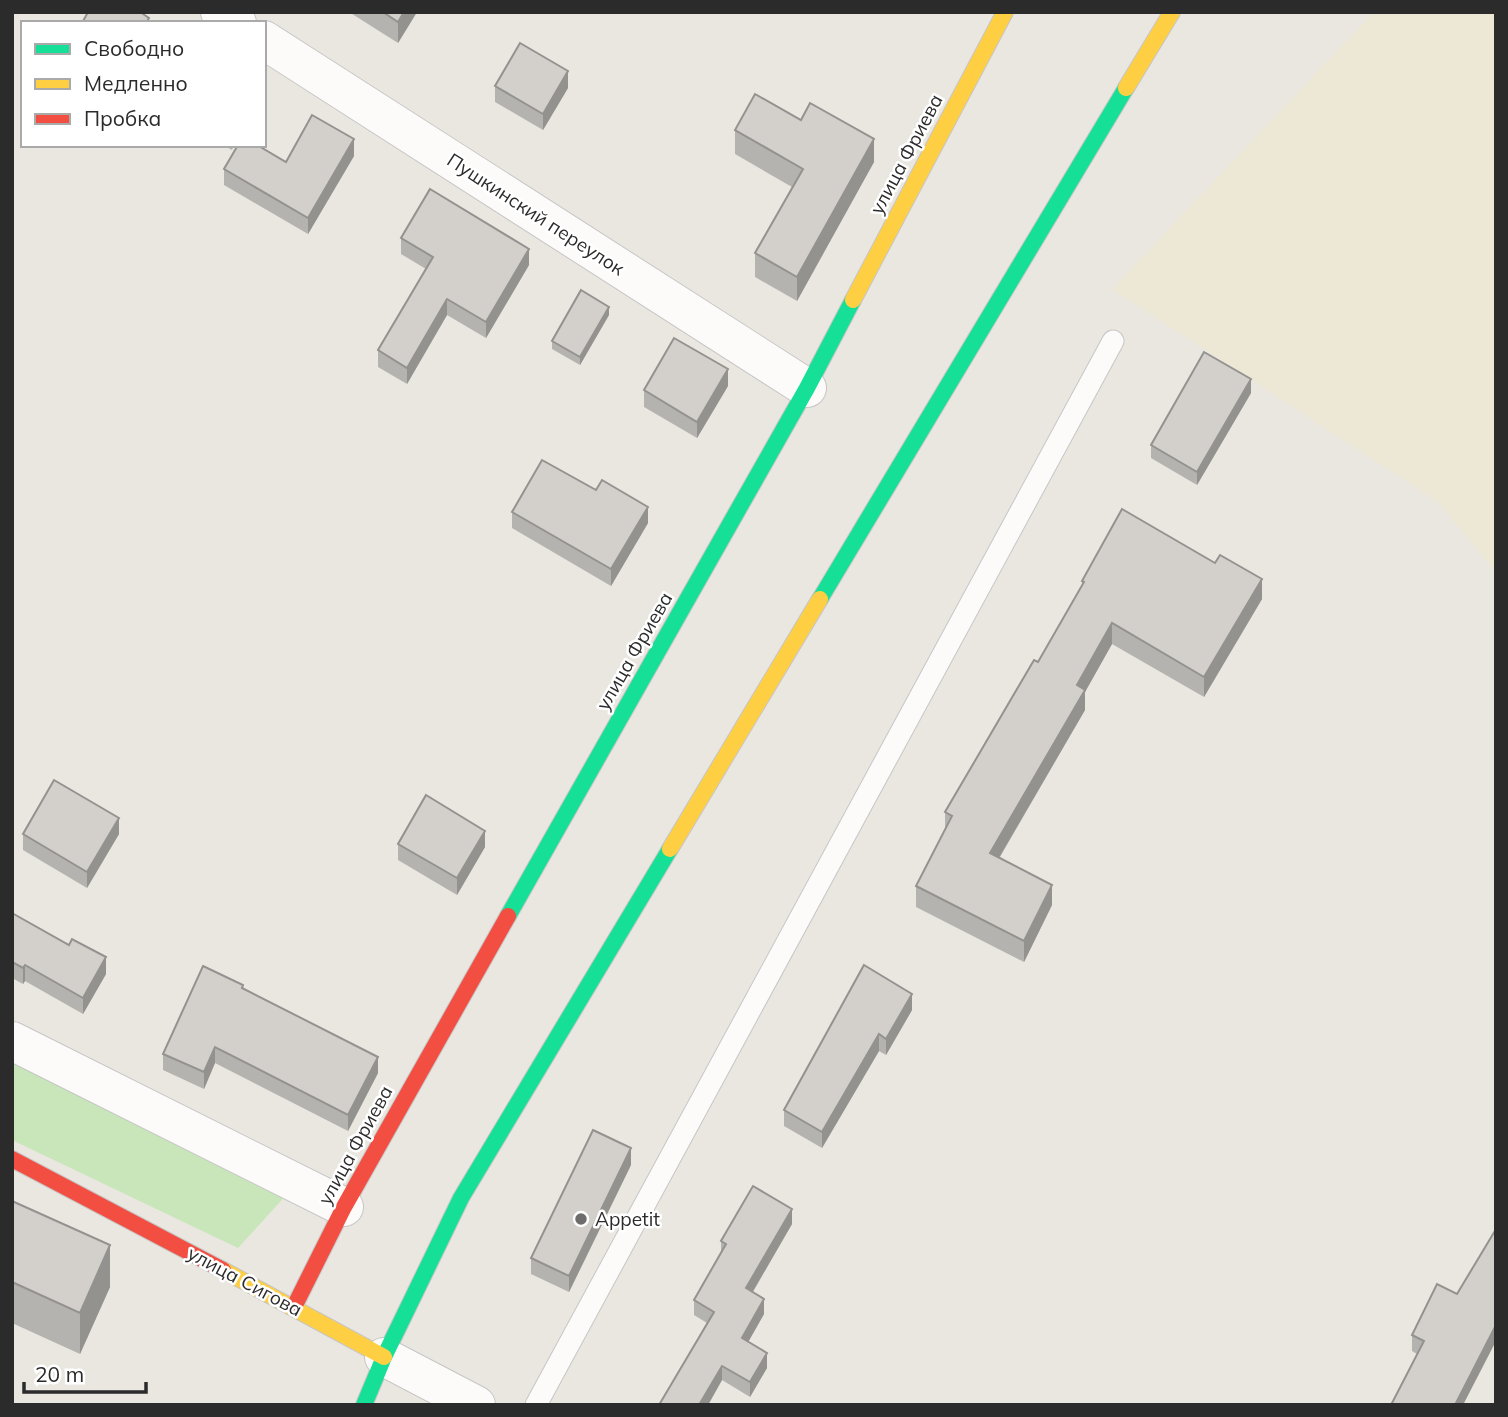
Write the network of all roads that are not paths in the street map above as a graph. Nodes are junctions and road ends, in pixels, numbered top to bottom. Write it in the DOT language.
graph roads {
  1 [pos="1004,12"];
  2 [pos="1172,12"];
  3 [pos="266,41"];
  4 [pos="1113,341"];
  5 [pos="807,388"];
  6 [pos="12,1041"];
  7 [pos="12,1159"];
  8 [pos="344,1207"];
  9 [pos="293,1307"];
  10 [pos="384,1357"];
  11 [pos="364,1405"];
  12 [pos="476,1405"];
  13 [pos="536,1405"];
  1 -- 5 [label="main road, улица Фриева"];
  2 -- 10 [label="main road"];
  3 -- 5 [label="street, Пушкинский переулок"];
  4 -- 13 [label="lane"];
  5 -- 8 [label="main road, улица Фриева"];
  6 -- 8 [label="street"];
  7 -- 9 [label="main road, улица Сигова"];
  8 -- 9 [label="main road, улица Фриева"];
  9 -- 10 [label="main road, улица Сигова"];
  10 -- 11 [label="main road"];
  10 -- 12 [label="street, улица Сигова"];
}
